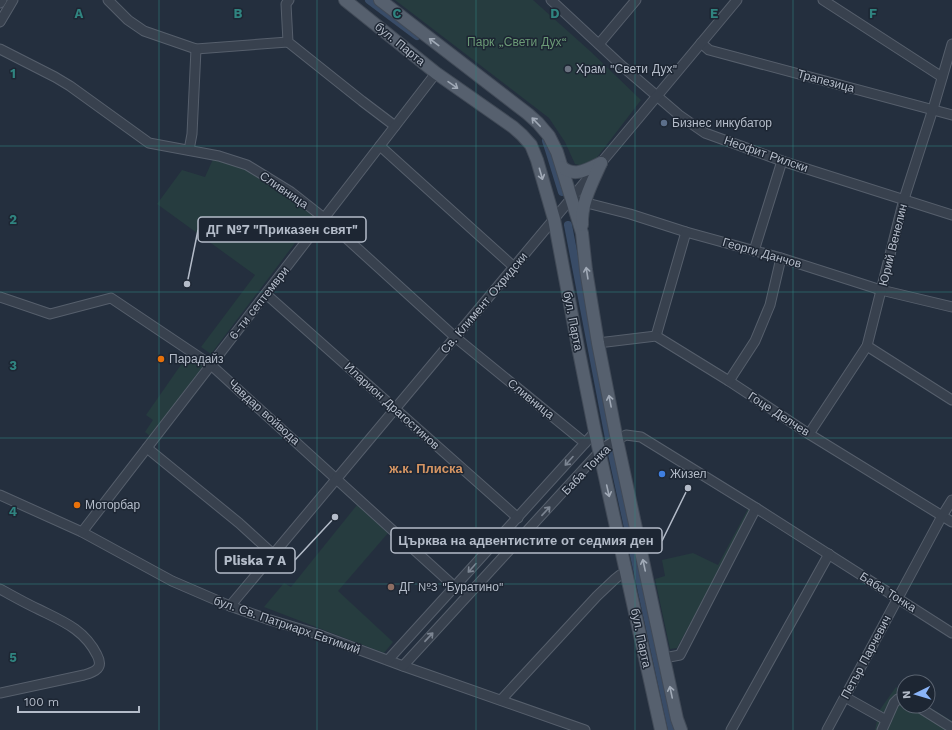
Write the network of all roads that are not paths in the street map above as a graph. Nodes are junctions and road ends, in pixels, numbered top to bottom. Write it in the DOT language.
graph roads {
  1 [pos="13,0"];
  2 [pos="108,0"];
  3 [pos="289,0"];
  4 [pos="345,0"];
  5 [pos="380,0"];
  6 [pos="551,0"];
  7 [pos="636,0"];
  8 [pos="737,0"];
  9 [pos="823,0"];
  10 [pos="0,22"];
  11 [pos="288,42"];
  12 [pos="599,44"];
  13 [pos="701,44"];
  14 [pos="952,44"];
  15 [pos="0,48"];
  16 [pos="196,49"];
  17 [pos="436,73"];
  18 [pos="942,77"];
  19 [pos="658,96"];
  20 [pos="933,109"];
  21 [pos="952,115"];
  22 [pos="395,126"];
  23 [pos="380,146"];
  24 [pos="189,150"];
  25 [pos="782,161"];
  26 [pos="600,163"];
  27 [pos="562,167"];
  28 [pos="571,199"];
  29 [pos="904,199"];
  30 [pos="584,202"];
  31 [pos="952,215"];
  32 [pos="324,218"];
  33 [pos="554,219"];
  34 [pos="686,232"];
  35 [pos="582,233"];
  36 [pos="754,251"];
  37 [pos="781,258"];
  38 [pos="514,267"];
  39 [pos="881,290"];
  40 [pos="266,294"];
  41 [pos="0,296"];
  42 [pos="952,308"];
  43 [pos="656,336"];
  44 [pos="456,337"];
  45 [pos="598,343"];
  46 [pos="867,346"];
  47 [pos="211,365"];
  48 [pos="729,381"];
  49 [pos="952,400"];
  50 [pos="395,409"];
  51 [pos="595,432"];
  52 [pos="809,434"];
  53 [pos="615,441"];
  54 [pos="586,443"];
  55 [pos="147,448"];
  56 [pos="602,450"];
  57 [pos="336,479"];
  58 [pos="0,495"];
  59 [pos="952,500"];
  60 [pos="756,508"];
  61 [pos="942,516"];
  62 [pos="518,518"];
  63 [pos="952,522"];
  64 [pos="82,532"];
  65 [pos="273,554"];
  66 [pos="828,554"];
  67 [pos="627,573"];
  68 [pos="455,587"];
  69 [pos="0,589"];
  70 [pos="898,598"];
  71 [pos="230,606"];
  72 [pos="952,633"];
  73 [pos="664,658"];
  74 [pos="388,660"];
  75 [pos="403,666"];
  76 [pos="0,693"];
  77 [pos="845,696"];
  78 [pos="501,700"];
  79 [pos="896,701"];
  80 [pos="930,714"];
  81 [pos="886,720"];
  82 [pos="952,728"];
  83 [pos="585,730"];
  84 [pos="661,730"];
  85 [pos="681,730"];
  86 [pos="730,730"];
  87 [pos="827,730"];
  88 [pos="882,730"];
  1 -- 10 [label="street"];
  2 -- 16 [label="street"];
  3 -- 11 [label="street"];
  4 -- 17 [label="main road, бул. Парта"];
  27 -- 5 [label="main road, бул. Парта, one-way"];
  6 -- 12 [label="street, Неофит Рилски"];
  7 -- 12 [label="street"];
  8 -- 13 [label="street, Св. Климент Охридски"];
  9 -- 18 [label="street"];
  11 -- 16 [label="street"];
  11 -- 22 [label="street"];
  12 -- 19 [label="street, Неофит Рилски"];
  13 -- 19 [label="street, Св. Климент Охридски"];
  13 -- 20 [label="street, Трапезица"];
  14 -- 18 [label="street, Юрий Венелин"];
  15 -- 24 [label="street, Сливница"];
  16 -- 24 [label="street"];
  17 -- 22 [label="street, 6-ти септември"];
  17 -- 33 [label="main road, бул. Парта, one-way"];
  18 -- 20 [label="street, Юрий Венелин"];
  19 -- 25 [label="street, Неофит Рилски"];
  19 -- 26 [label="street, Св. Климент Охридски"];
  20 -- 21 [label="street, Трапезица"];
  20 -- 29 [label="street, Юрий Венелин"];
  22 -- 23 [label="street, 6-ти септември"];
  23 -- 32 [label="street, 6-ти септември"];
  23 -- 38 [label="street"];
  24 -- 32 [label="street, Сливница"];
  25 -- 29 [label="street, Неофит Рилски"];
  25 -- 36 [label="street"];
  26 -- 27 [label="main road"];
  26 -- 28 [label="street, Св. Климент Охридски"];
  26 -- 30 [label="main road"];
  27 -- 28 [label="main road, бул. Парта"];
  28 -- 30 [label="street, Георги Данчов"];
  28 -- 33 [label="street, Св. Климент Охридски"];
  28 -- 35 [label="main road, бул. Парта"];
  29 -- 31 [label="street, Неофит Рилски"];
  29 -- 39 [label="street, Юрий Венелин"];
  30 -- 34 [label="street, Георги Данчов"];
  30 -- 35 [label="main road"];
  32 -- 40 [label="street, 6-ти септември"];
  32 -- 44 [label="street, Сливница"];
  33 -- 38 [label="street, Св. Климент Охридски"];
  33 -- 51 [label="main road, бул. Парта"];
  34 -- 36 [label="street, Георги Данчов"];
  34 -- 43 [label="street"];
  45 -- 35 [label="main road, бул. Парта, one-way"];
  36 -- 37 [label="street, Георги Данчов"];
  37 -- 39 [label="street, Георги Данчов"];
  37 -- 48 [label="street"];
  38 -- 44 [label="street, Св. Климент Охридски"];
  39 -- 42 [label="street, Георги Данчов"];
  39 -- 46 [label="street, Юрий Венелин"];
  40 -- 47 [label="street, 6-ти септември"];
  40 -- 50 [label="street, Иларион Драгостинов"];
  41 -- 47 [label="street, Чавдар войвода"];
  43 -- 45 [label="street"];
  43 -- 48 [label="street, Гоце Делчев"];
  44 -- 50 [label="street, Св. Климент Охридски"];
  44 -- 54 [label="street, Сливница"];
  53 -- 45 [label="main road, бул. Парта, one-way"];
  46 -- 49 [label="street"];
  46 -- 52 [label="street, Юрий Венелин"];
  47 -- 55 [label="street, 6-ти септември"];
  47 -- 57 [label="street, Чавдар войвода"];
  48 -- 52 [label="street, Гоце Делчев"];
  50 -- 57 [label="street, Св. Климент Охридски"];
  50 -- 62 [label="street, Иларион Драгостинов"];
  51 -- 54 [label="street, Баба Тонка"];
  51 -- 56 [label="main road, бул. Парта"];
  52 -- 61 [label="street, Гоце Делчев"];
  53 -- 56 [label="street, Баба Тонка"];
  53 -- 60 [label="street, Баба Тонка"];
  73 -- 53 [label="main road, бул. Парта, one-way"];
  54 -- 62 [label="street, Баба Тонка, one-way"];
  55 -- 64 [label="street, 6-ти септември"];
  55 -- 65 [label="street"];
  56 -- 67 [label="main road, бул. Парта, one-way"];
  75 -- 56 [label="street, Баба Тонка, one-way"];
  57 -- 65 [label="street, Св. Климент Охридски"];
  57 -- 68 [label="street, Чавдар войвода"];
  58 -- 64 [label="street, бул. Св. Патриарх Евтимий"];
  59 -- 61 [label="street, Петър Парчевич"];
  60 -- 66 [label="street, Баба Тонка"];
  60 -- 73 [label="street"];
  61 -- 63 [label="street, Гоце Делчев"];
  61 -- 70 [label="street, Петър Парчевич"];
  62 -- 68 [label="street, Баба Тонка, one-way"];
  64 -- 71 [label="street, бул. Св. Патриарх Евтимий"];
  65 -- 71 [label="street, Св. Климент Охридски"];
  66 -- 70 [label="street, Баба Тонка"];
  66 -- 86 [label="street"];
  67 -- 78 [label="street"];
  67 -- 84 [label="main road, бул. Парта"];
  68 -- 74 [label="street, Баба Тонка"];
  69 -- 76 [label="street"];
  70 -- 72 [label="street, Баба Тонка"];
  70 -- 77 [label="street, Петър Парчевич"];
  71 -- 74 [label="street, бул. Св. Патриарх Евтимий"];
  85 -- 73 [label="main road, бул. Парта, one-way"];
  74 -- 75 [label="street, бул. Св. Патриарх Евтимий"];
  75 -- 78 [label="street, бул. Св. Патриарх Евтимий"];
  77 -- 81 [label="street"];
  77 -- 87 [label="street, Петър Парчевич"];
  78 -- 83 [label="street, бул. Св. Патриарх Евтимий"];
  79 -- 81 [label="street"];
  80 -- 82 [label="street"];
  81 -- 88 [label="street"];
}
